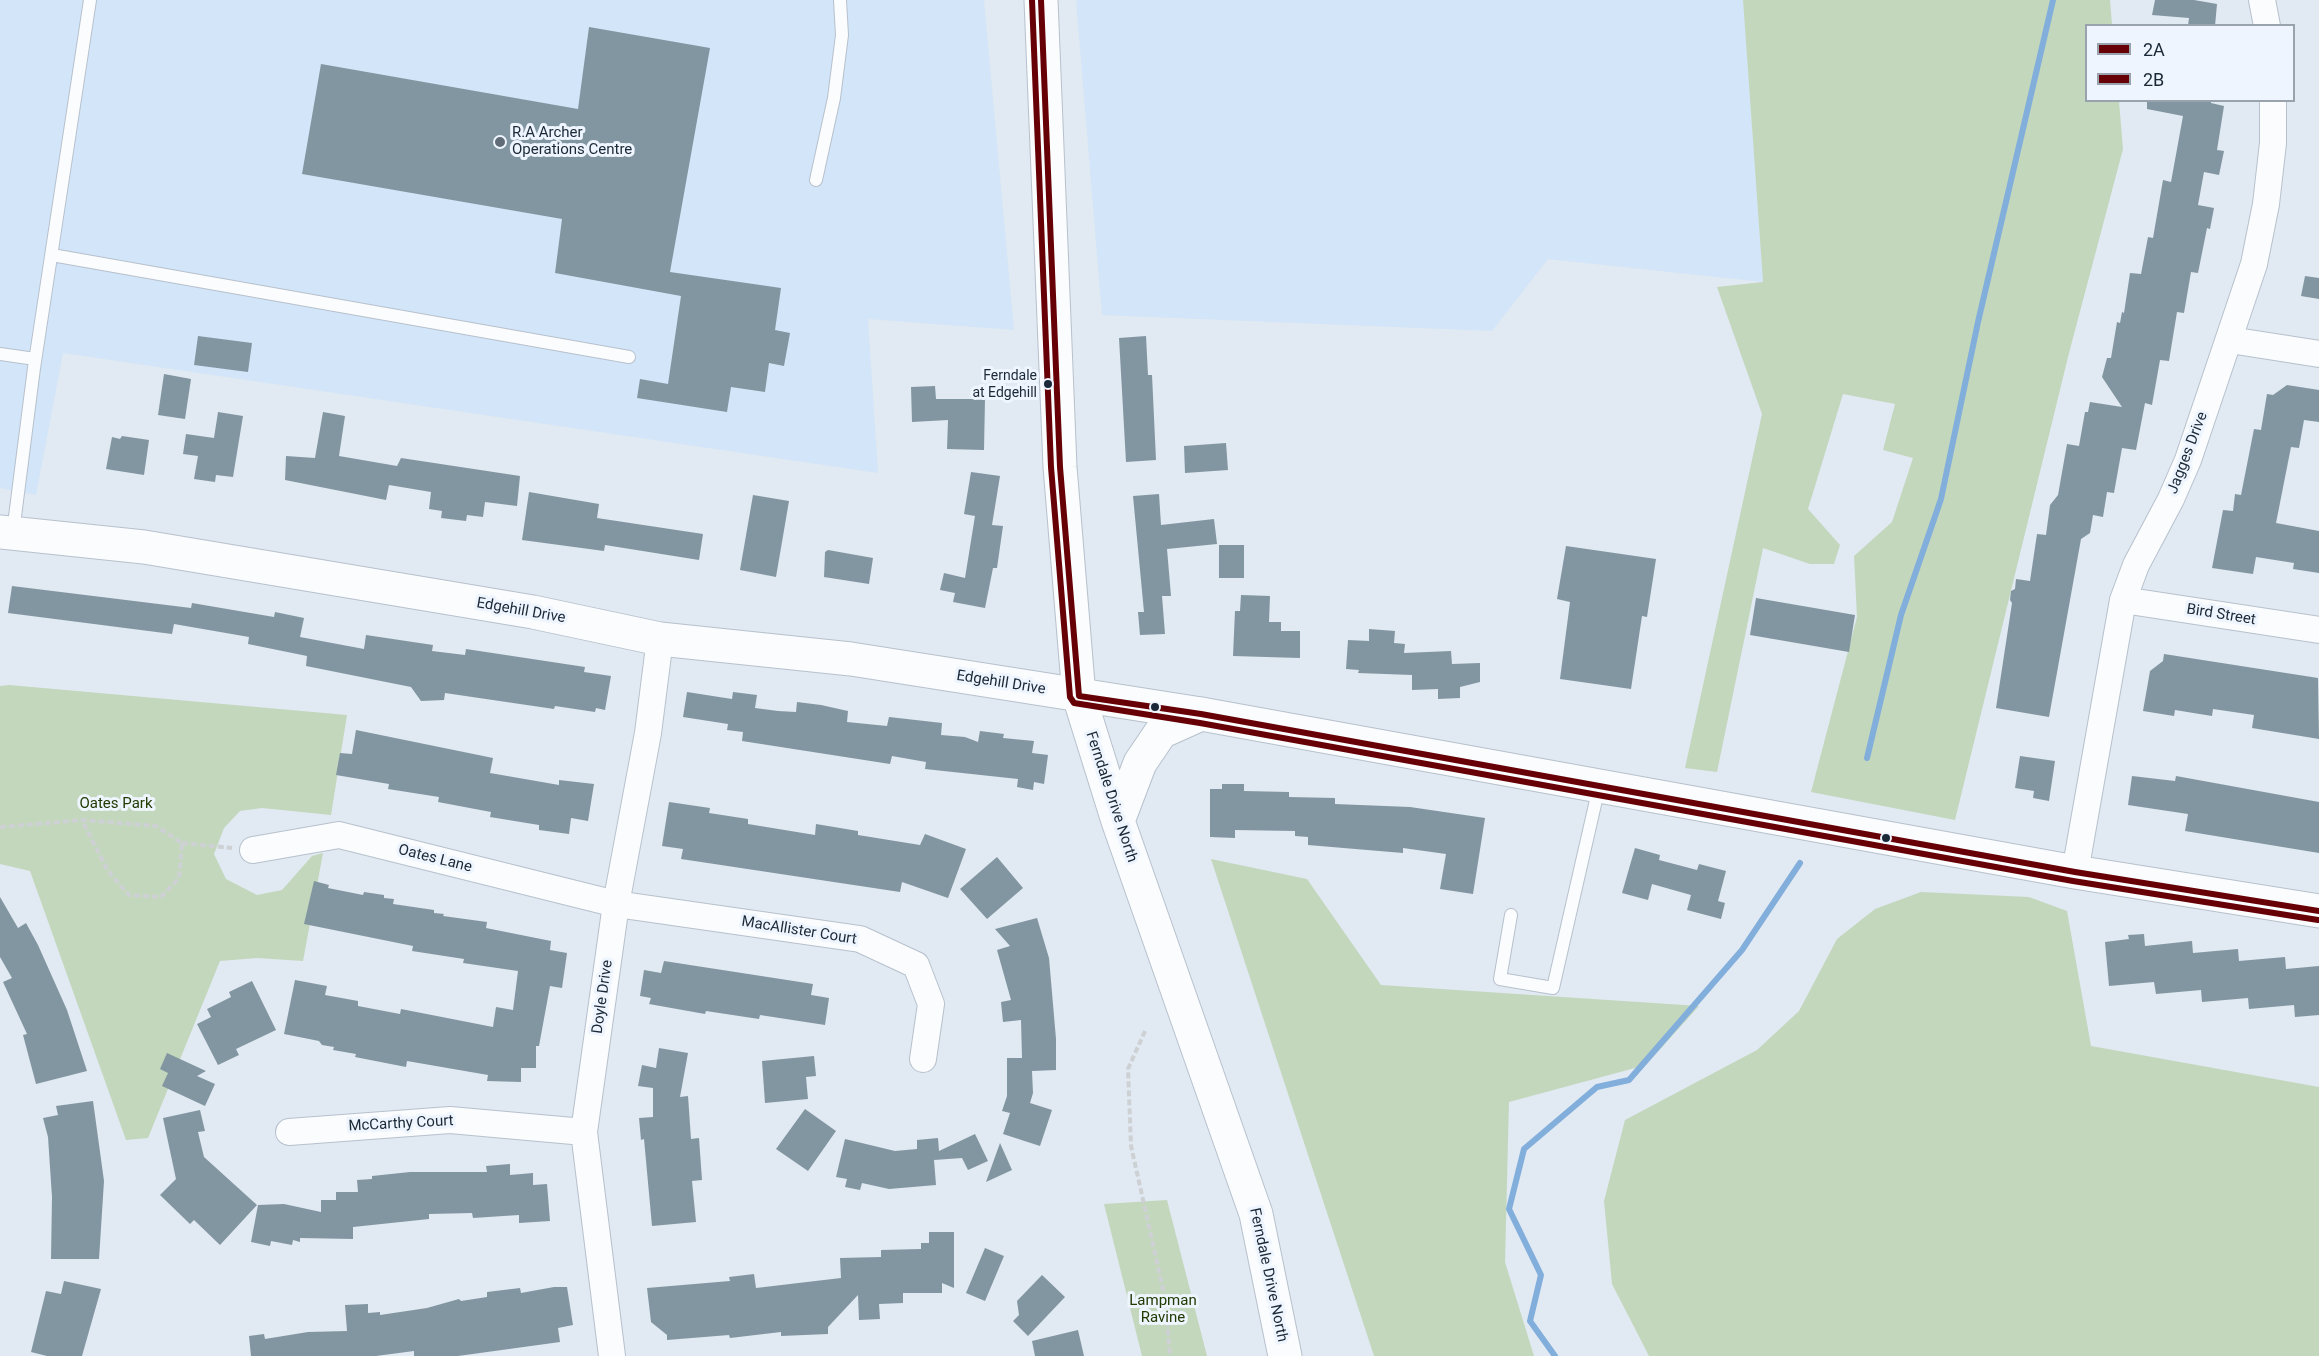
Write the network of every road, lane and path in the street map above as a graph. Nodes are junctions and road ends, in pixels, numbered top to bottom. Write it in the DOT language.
graph roads {
  1 [pos="90,0"];
  2 [pos="840,0"];
  3 [pos="1041,0"];
  4 [pos="2262,0"];
  5 [pos="2267,24"];
  6 [pos="2273,102"];
  7 [pos="816,180"];
  8 [pos="51,255"];
  9 [pos="2230,339"];
  10 [pos="0,354"];
  11 [pos="2319,354"];
  12 [pos="629,357"];
  13 [pos="35,359"];
  14 [pos="6,533"];
  15 [pos="2123,600"];
  16 [pos="2319,630"];
  17 [pos="660,639"];
  18 [pos="1079,696"];
  19 [pos="1201,714"];
  20 [pos="1599,786"];
  21 [pos="82,820"];
  22 [pos="1118,821"];
  23 [pos="0,827"];
  24 [pos="182,843"];
  25 [pos="253,850"];
  26 [pos="2075,872"];
  27 [pos="616,904"];
  28 [pos="2319,911"];
  29 [pos="1511,915"];
  30 [pos="1145,1031"];
  31 [pos="923,1059"];
  32 [pos="289,1132"];
  33 [pos="584,1132"];
  34 [pos="612,1356"];
  35 [pos="1170,1356"];
  36 [pos="1285,1356"];
  1 -- 8 [label="lane"];
  2 -- 7 [label="lane"];
  3 -- 18 [label="street, Ferndale Drive North"];
  4 -- 5 [label="street"];
  6 -- 9 [label="street, Jagges Drive"];
  8 -- 12 [label="lane"];
  8 -- 13 [label="lane"];
  9 -- 11 [label="street"];
  9 -- 15 [label="street, Jagges Drive"];
  10 -- 13 [label="lane"];
  13 -- 14 [label="lane"];
  14 -- 17 [label="street, Edgehill Drive"];
  15 -- 16 [label="street, Bird Street"];
  15 -- 26 [label="street, Jagges Drive"];
  17 -- 18 [label="street, Edgehill Drive"];
  17 -- 27 [label="street, Doyle Drive"];
  18 -- 19 [label="street, Edgehill Drive"];
  18 -- 22 [label="street, Ferndale Drive North"];
  19 -- 20 [label="street, Edgehill Drive"];
  19 -- 22 [label="street"];
  20 -- 26 [label="street, Edgehill Drive"];
  20 -- 29 [label="lane"];
  21 -- 23 [label="path"];
  21 -- 24 [label="path"];
  21 -- 24 [label="path"];
  22 -- 36 [label="street, Ferndale Drive North"];
  24 -- 25 [label="path"];
  25 -- 27 [label="street, Oates Lane"];
  26 -- 28 [label="street, Edgehill Drive"];
  27 -- 31 [label="street, MacAllister Court"];
  27 -- 33 [label="street, Doyle Drive"];
  30 -- 35 [label="path"];
  32 -- 33 [label="street, McCarthy Court"];
  33 -- 34 [label="street, Doyle Drive"];
}
